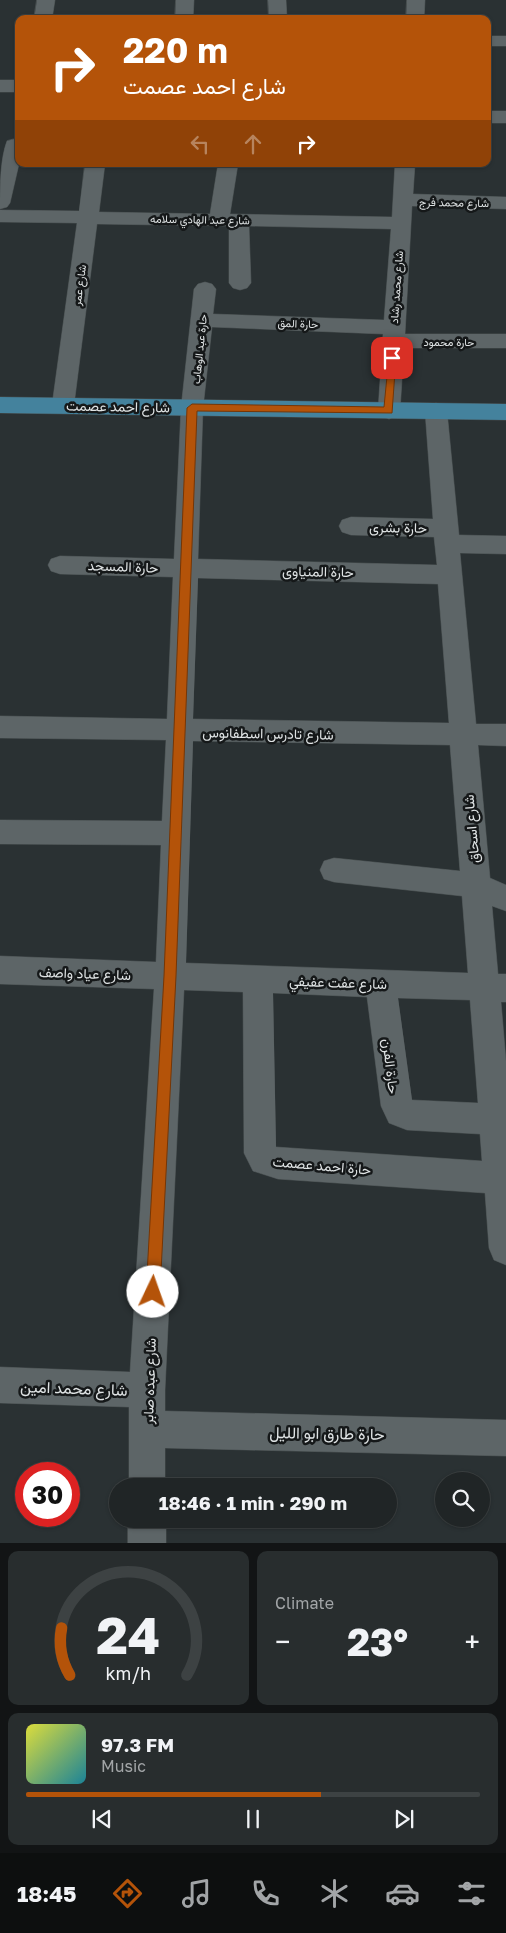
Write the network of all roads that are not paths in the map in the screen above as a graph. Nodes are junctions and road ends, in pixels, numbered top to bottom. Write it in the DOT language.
graph roads {
  1 [pos="46,0"];
  2 [pos="185,0"];
  3 [pos="277,0"];
  4 [pos="416,0"];
  5 [pos="44,15"];
  6 [pos="184,15"];
  7 [pos="278,15"];
  8 [pos="415,15"];
  9 [pos="491,40"];
  10 [pos="506,41"];
  11 [pos="0,86"];
  12 [pos="15,86"];
  13 [pos="491,117"];
  14 [pos="506,117"];
  15 [pos="14,145"];
  16 [pos="95,167"];
  17 [pos="228,167"];
  18 [pos="405,167"];
  19 [pos="403,200"];
  20 [pos="0,203"];
  21 [pos="506,203"];
  22 [pos="0,216"];
  23 [pos="88,218"];
  24 [pos="229,220"];
  25 [pos="400,223"];
  26 [pos="240,283"];
  27 [pos="205,290"];
  28 [pos="202,320"];
  29 [pos="393,334"];
  30 [pos="506,341"];
  31 [pos="0,405"];
  32 [pos="63,405"];
  33 [pos="192,408"];
  34 [pos="389,411"];
  35 [pos="436,411"];
  36 [pos="506,412"];
  37 [pos="351,526"];
  38 [pos="446,536"];
  39 [pos="506,545"];
  40 [pos="60,565"];
  41 [pos="186,568"];
  42 [pos="450,575"];
  43 [pos="0,727"];
  44 [pos="180,731"];
  45 [pos="463,736"];
  46 [pos="506,736"];
  47 [pos="0,832"];
  48 [pos="176,833"];
  49 [pos="334,870"];
  50 [pos="476,885"];
  51 [pos="506,898"];
  52 [pos="0,970"];
  53 [pos="170,976"];
  54 [pos="258,979"];
  55 [pos="381,984"];
  56 [pos="495,988"];
  57 [pos="495,1118"];
  58 [pos="500,1178"];
  59 [pos="506,1248"];
  60 [pos="0,1385"];
  61 [pos="148,1390"];
  62 [pos="147,1429"];
  63 [pos="506,1438"];
  64 [pos="147,1478"];
  65 [pos="147,1528"];
  66 [pos="147,1543"];
  1 -- 5 [label="street"];
  2 -- 6 [label="street"];
  3 -- 7 [label="street"];
  4 -- 8 [label="street"];
  9 -- 10 [label="street"];
  11 -- 12 [label="street"];
  13 -- 14 [label="street"];
  15 -- 20 [label="street"];
  16 -- 23 [label="street, شارع عمر"];
  17 -- 24 [label="street"];
  18 -- 19 [label="street, شارع محمد رشاد"];
  19 -- 21 [label="street, شارع محمد فرج"];
  19 -- 25 [label="street, شارع محمد رشاد"];
  22 -- 23 [label="street, شارع عبد الهادي سلامه"];
  23 -- 24 [label="street, شارع عبد الهادي سلامه"];
  23 -- 32 [label="street, شارع عمر"];
  24 -- 25 [label="street, شارع عبد الهادي سلامه"];
  24 -- 26 [label="street"];
  25 -- 29 [label="street, شارع محمد رشاد"];
  27 -- 28 [label="street, حارة عبد الوهاب"];
  28 -- 29 [label="street, حارة المق"];
  28 -- 33 [label="street, حارة عبد الوهاب"];
  29 -- 30 [label="street, حارة محمود"];
  29 -- 34 [label="street, شارع محمد رشاد"];
  31 -- 32 [label="main road, شارع احمد عصمت"];
  32 -- 33 [label="main road, شارع احمد عصمت"];
  33 -- 34 [label="main road, شارع احمد عصمت"];
  33 -- 41 [label="street, شارع عبده صابر"];
  34 -- 35 [label="main road, شارع احمد عصمت"];
  35 -- 36 [label="main road, شارع احمد عصمت"];
  35 -- 38 [label="street, شارع اسحاق"];
  37 -- 38 [label="street, حارة بشرى"];
  38 -- 39 [label="street, حارة بشرى"];
  38 -- 42 [label="street, شارع اسحاق"];
  40 -- 41 [label="street, حارة المسجد"];
  41 -- 42 [label="street, حارة المنياوى"];
  41 -- 44 [label="street, شارع عبده صابر"];
  42 -- 45 [label="street, شارع اسحاق"];
  43 -- 44 [label="street, شارع تادرس اسطفانوس"];
  44 -- 45 [label="street, شارع تادرس اسطفانوس"];
  44 -- 48 [label="street, شارع عبده صابر"];
  45 -- 46 [label="street, شارع تادرس اسطفانوس"];
  45 -- 50 [label="street, شارع اسحاق"];
  47 -- 48 [label="street"];
  48 -- 53 [label="street, شارع عبده صابر"];
  49 -- 50 [label="street"];
  50 -- 51 [label="street"];
  50 -- 56 [label="street, شارع اسحاق"];
  52 -- 53 [label="street, شارع عياد واصف"];
  53 -- 54 [label="street, شارع عفت عفيفي"];
  53 -- 61 [label="street, شارع عبده صابر"];
  54 -- 55 [label="street, شارع عفت عفيفي"];
  54 -- 58 [label="street, حارة احمد عصمت"];
  55 -- 56 [label="street, شارع عفت عفيفي"];
  55 -- 57 [label="street, حارة الفرن"];
  56 -- 57 [label="street, شارع اسحاق"];
  57 -- 58 [label="street, شارع اسحاق"];
  58 -- 59 [label="street, شارع اسحاق"];
  60 -- 61 [label="street, شارع محمد امين"];
  61 -- 62 [label="street, شارع عبده صابر"];
  62 -- 63 [label="street, حارة طارق ابو الليل"];
  62 -- 64 [label="street, شارع عبده صابر"];
  65 -- 66 [label="street"];
}
